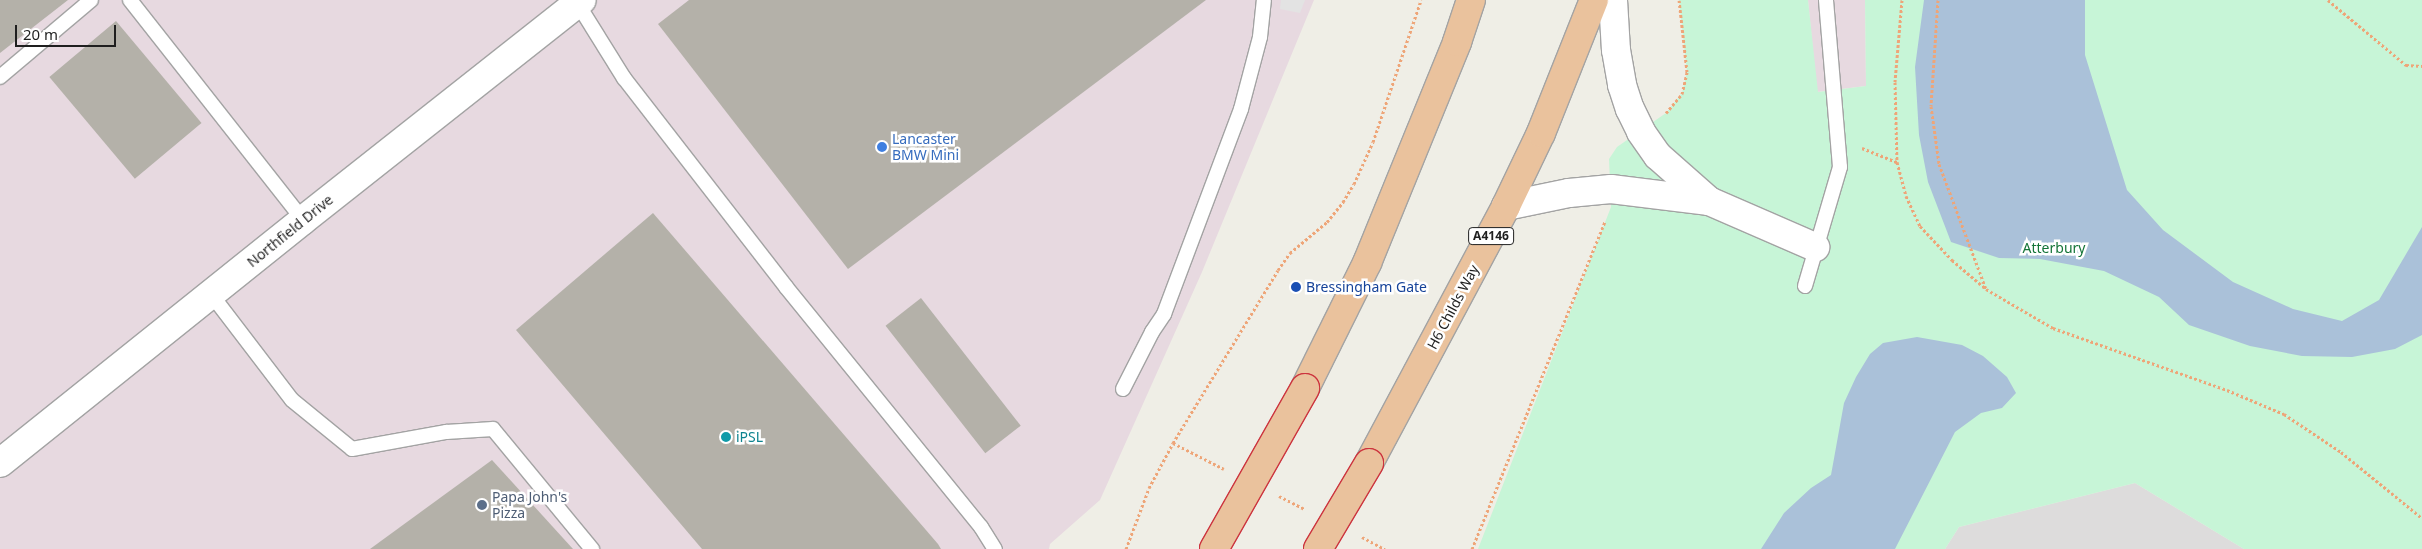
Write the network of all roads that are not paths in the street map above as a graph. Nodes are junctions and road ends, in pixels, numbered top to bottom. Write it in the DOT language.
graph roads {
  1 [pos="91,0"];
  2 [pos="130,0"];
  3 [pos="1264,0"];
  4 [pos="1471,0"];
  5 [pos="1594,0"];
  6 [pos="1613,0"];
  7 [pos="1826,0"];
  8 [pos="578,1"];
  9 [pos="0,77"];
  10 [pos="1709,201"];
  11 [pos="1506,206"];
  12 [pos="303,220"];
  13 [pos="1815,247"];
  14 [pos="1805,286"];
  15 [pos="212,294"];
  16 [pos="1124,389"];
  17 [pos="0,464"];
  18 [pos="592,549"];
  19 [pos="995,549"];
  20 [pos="1214,549"];
  21 [pos="1318,549"];
  1 -- 9 [label="lane"];
  2 -- 12 [label="lane"];
  3 -- 16 [label="lane"];
  4 -- 20 [label="highway, bridge"];
  5 -- 11 [label="highway, H6 Childs Way / A4146"];
  6 -- 10 [label="street"];
  7 -- 13 [label="lane"];
  8 -- 12 [label="street, Northfield Drive"];
  8 -- 19 [label="lane"];
  10 -- 11 [label="street"];
  10 -- 13 [label="street"];
  11 -- 21 [label="highway, H6 Childs Way / A4146, bridge"];
  12 -- 15 [label="street, Northfield Drive"];
  13 -- 14 [label="lane"];
  15 -- 17 [label="street, Northfield Drive"];
  15 -- 18 [label="lane"];
}
